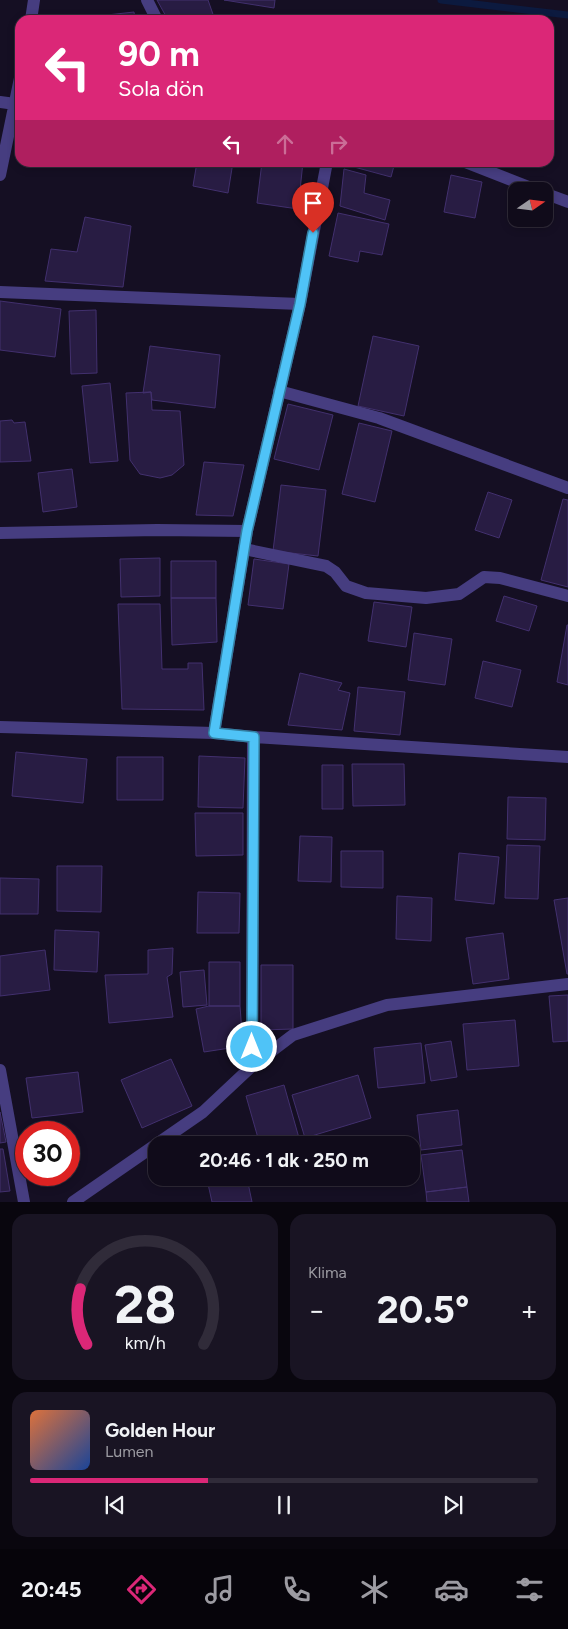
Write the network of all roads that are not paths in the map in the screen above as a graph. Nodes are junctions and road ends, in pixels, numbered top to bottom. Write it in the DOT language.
graph roads {
  1 [pos="34,0"];
  2 [pos="147,0"];
  3 [pos="32,15"];
  4 [pos="154,15"];
  5 [pos="0,102"];
  6 [pos="15,104"];
  7 [pos="15,116"];
  8 [pos="326,167"];
  9 [pos="478,167"];
  10 [pos="0,175"];
  11 [pos="516,182"];
  12 [pos="553,196"];
  13 [pos="568,202"];
  14 [pos="0,292"];
  15 [pos="300,304"];
  16 [pos="279,392"];
  17 [pos="568,488"];
  18 [pos="247,531"];
  19 [pos="0,533"];
  20 [pos="244,549"];
  21 [pos="568,596"];
  22 [pos="0,727"];
  23 [pos="214,733"];
  24 [pos="254,737"];
  25 [pos="568,757"];
  26 [pos="568,984"];
  27 [pos="252,1066"];
  28 [pos="0,1070"];
  29 [pos="24,1202"];
  30 [pos="73,1202"];
  1 -- 3 [label="street"];
  2 -- 4 [label="street"];
  5 -- 6 [label="street"];
  7 -- 10 [label="street"];
  8 -- 15 [label="street"];
  9 -- 11 [label="street"];
  12 -- 13 [label="street"];
  14 -- 15 [label="street"];
  15 -- 16 [label="street"];
  16 -- 17 [label="street"];
  16 -- 18 [label="street"];
  18 -- 19 [label="street"];
  18 -- 20 [label="street"];
  20 -- 21 [label="street"];
  20 -- 23 [label="street"];
  22 -- 23 [label="street"];
  23 -- 24 [label="street"];
  24 -- 25 [label="street"];
  24 -- 27 [label="street"];
  26 -- 27 [label="street"];
  27 -- 30 [label="street"];
  28 -- 29 [label="street"];
}
